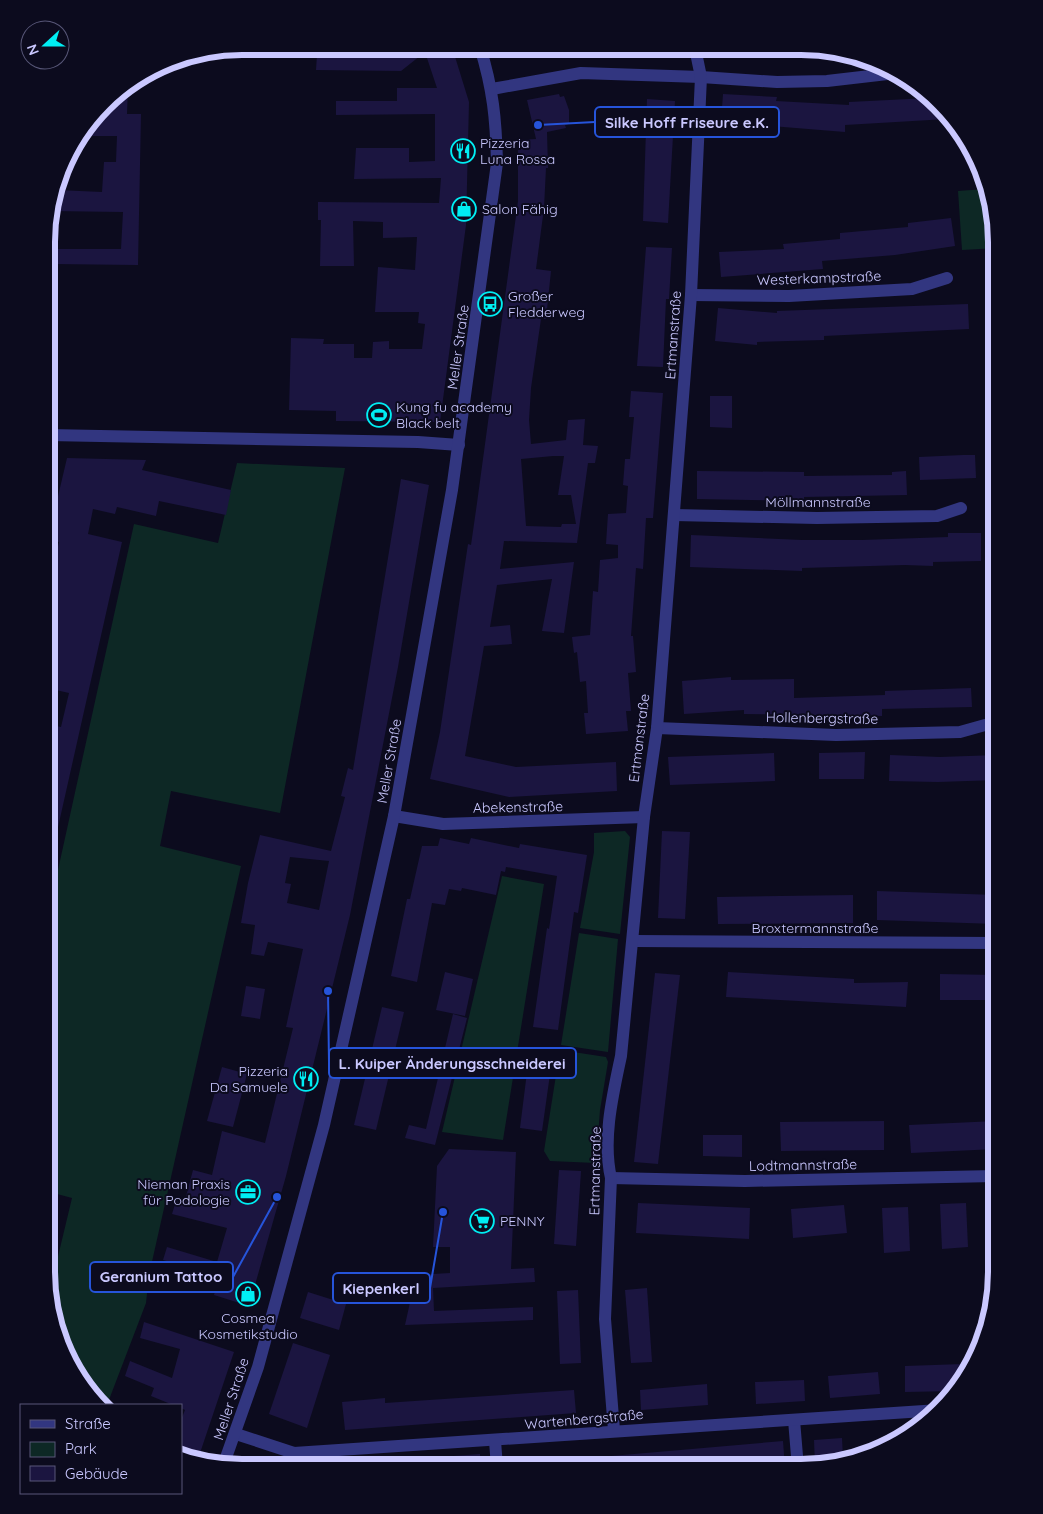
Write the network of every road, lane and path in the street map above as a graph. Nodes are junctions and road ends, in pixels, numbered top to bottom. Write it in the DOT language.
graph roads {
  1 [pos="482,55"];
  2 [pos="696,55"];
  3 [pos="885,74"];
  4 [pos="701,76"];
  5 [pos="492,89"];
  6 [pos="947,278"];
  7 [pos="691,295"];
  8 [pos="55,435"];
  9 [pos="459,445"];
  10 [pos="961,508"];
  11 [pos="674,516"];
  12 [pos="985,725"];
  13 [pos="657,728"];
  14 [pos="394,816"];
  15 [pos="644,817"];
  16 [pos="634,941"];
  17 [pos="988,943"];
  18 [pos="988,1176"];
  19 [pos="611,1178"];
  20 [pos="926,1411"];
  21 [pos="794,1420"];
  22 [pos="614,1430"];
  23 [pos="236,1434"];
  24 [pos="494,1441"];
  25 [pos="226,1459"];
  26 [pos="495,1459"];
  27 [pos="797,1459"];
  1 -- 5 [label="street, Meller Straße"];
  2 -- 4 [label="street, Ertmanstraße"];
  3 -- 4 [label="street"];
  4 -- 5 [label="street"];
  4 -- 7 [label="street, Ertmanstraße"];
  5 -- 9 [label="street, Meller Straße"];
  6 -- 7 [label="street, Westerkampstraße"];
  7 -- 11 [label="street, Ertmanstraße"];
  8 -- 9 [label="street"];
  9 -- 14 [label="street, Meller Straße"];
  10 -- 11 [label="street, Möllmannstraße"];
  11 -- 13 [label="street, Ertmanstraße"];
  12 -- 13 [label="street, Hollenbergstraße"];
  13 -- 15 [label="street, Ertmanstraße"];
  14 -- 15 [label="street, Abekenstraße"];
  14 -- 23 [label="street, Meller Straße"];
  15 -- 16 [label="street, Ertmanstraße"];
  16 -- 17 [label="street, Broxtermannstraße"];
  16 -- 19 [label="street, Ertmanstraße"];
  18 -- 19 [label="street, Lodtmannstraße"];
  19 -- 22 [label="street, Ertmanstraße"];
  20 -- 21 [label="street, Wartenbergstraße"];
  21 -- 22 [label="street, Wartenbergstraße"];
  21 -- 27 [label="street"];
  22 -- 24 [label="street, Wartenbergstraße"];
  23 -- 24 [label="street, Wartenbergstraße"];
  23 -- 25 [label="street, Meller Straße"];
  24 -- 26 [label="street"];
}
